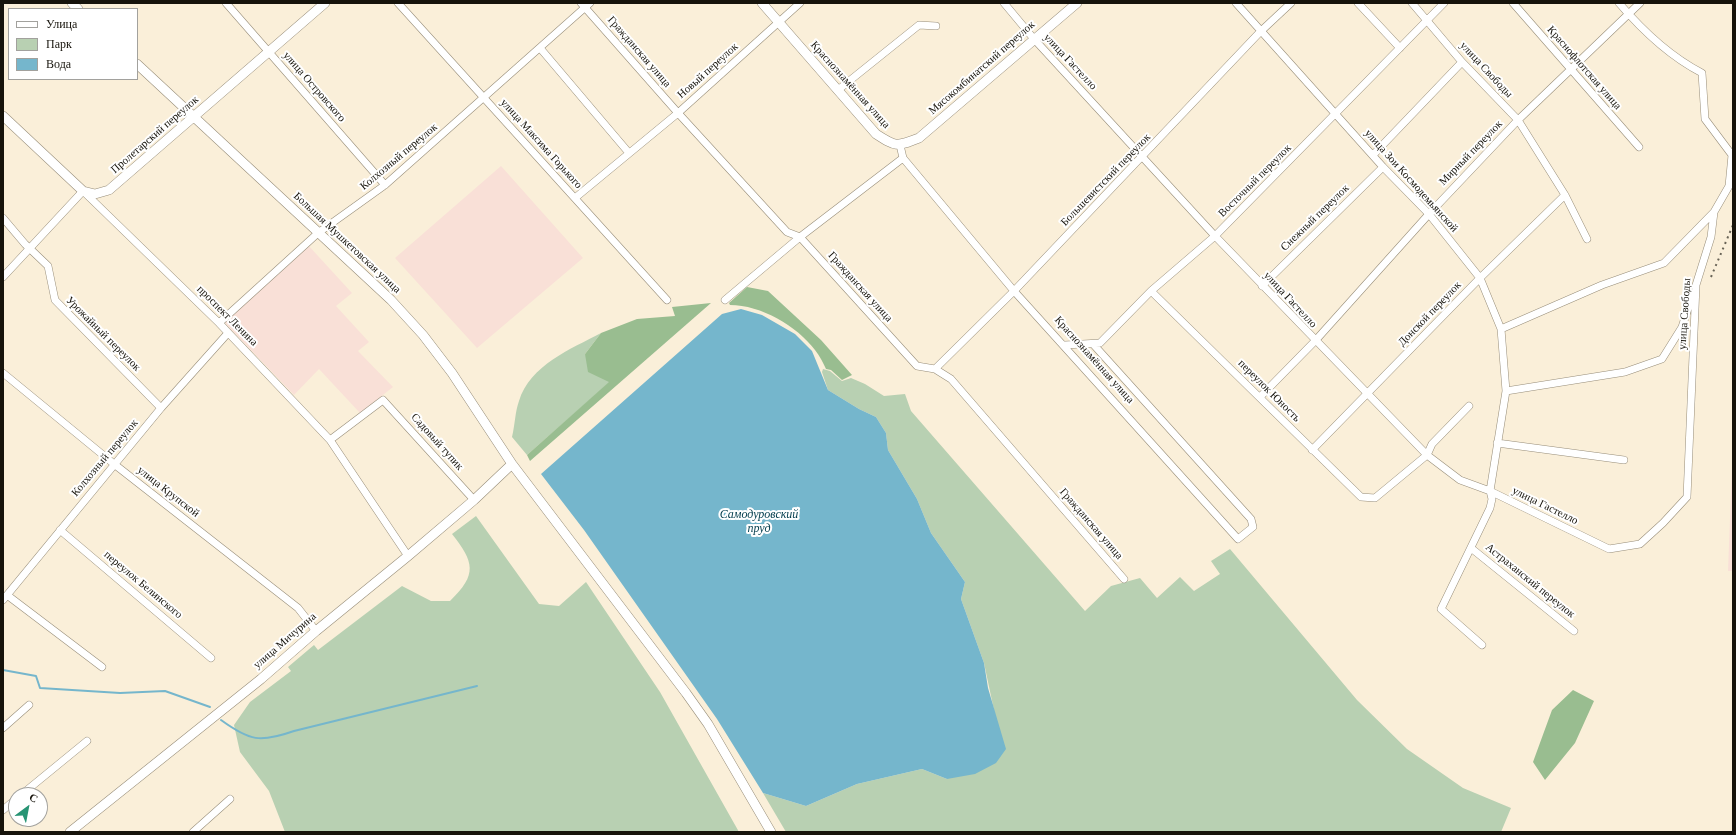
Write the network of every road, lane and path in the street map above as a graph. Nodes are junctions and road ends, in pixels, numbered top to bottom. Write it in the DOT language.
graph roads {
  1 [pos="226,3"];
  2 [pos="325,3"];
  3 [pos="398,3"];
  4 [pos="762,3"];
  5 [pos="800,3"];
  6 [pos="1004,3"];
  7 [pos="1077,3"];
  8 [pos="1236,3"];
  9 [pos="1291,3"];
  10 [pos="1358,3"];
  11 [pos="1412,3"];
  12 [pos="1444,3"];
  13 [pos="1513,3"];
  14 [pos="1619,3"];
  15 [pos="1640,3"];
  16 [pos="585,4"];
  17 [pos="1628,14"];
  18 [pos="1426,21"];
  19 [pos="778,22"];
  20 [pos="936,26"];
  21 [pos="1260,32"];
  22 [pos="1034,39"];
  23 [pos="540,48"];
  24 [pos="1400,48"];
  25 [pos="268,51"];
  26 [pos="1462,62"];
  27 [pos="138,65"];
  28 [pos="1570,70"];
  29 [pos="838,90"];
  30 [pos="485,98"];
  31 [pos="678,113"];
  32 [pos="1336,114"];
  33 [pos="3,116"];
  34 [pos="194,117"];
  35 [pos="1518,120"];
  36 [pos="900,145"];
  37 [pos="1639,147"];
  38 [pos="629,153"];
  39 [pos="1373,155"];
  40 [pos="1143,157"];
  41 [pos="903,158"];
  42 [pos="1383,167"];
  43 [pos="385,185"];
  44 [pos="83,191"];
  45 [pos="1565,195"];
  46 [pos="575,198"];
  47 [pos="1714,212"];
  48 [pos="1428,214"];
  49 [pos="3,218"];
  50 [pos="318,233"];
  51 [pos="1215,236"];
  52 [pos="800,237"];
  53 [pos="1587,239"];
  54 [pos="30,248"];
  55 [pos="3,277"];
  56 [pos="1480,278"];
  57 [pos="1696,285"];
  58 [pos="1262,286"];
  59 [pos="1014,291"];
  60 [pos="1151,291"];
  61 [pos="667,300"];
  62 [pos="725,300"];
  63 [pos="218,323"];
  64 [pos="1501,329"];
  65 [pos="228,334"];
  66 [pos="1315,341"];
  67 [pos="1094,344"];
  68 [pos="1065,345"];
  69 [pos="935,369"];
  70 [pos="3,373"];
  71 [pos="1506,391"];
  72 [pos="1366,395"];
  73 [pos="1260,397"];
  74 [pos="1469,406"];
  75 [pos="161,408"];
  76 [pos="330,440"];
  77 [pos="1497,443"];
  78 [pos="1312,450"];
  79 [pos="1427,456"];
  80 [pos="1624,460"];
  81 [pos="114,464"];
  82 [pos="512,464"];
  83 [pos="1490,491"];
  84 [pos="474,500"];
  85 [pos="60,530"];
  86 [pos="1471,548"];
  87 [pos="1609,549"];
  88 [pos="408,556"];
  89 [pos="1124,579"];
  90 [pos="5,597"];
  91 [pos="316,631"];
  92 [pos="1574,632"];
  93 [pos="1482,645"];
  94 [pos="211,658"];
  95 [pos="102,667"];
  96 [pos="29,705"];
  97 [pos="3,728"];
  98 [pos="87,741"];
  99 [pos="31,787"];
  100 [pos="230,799"];
  101 [pos="70,832"];
  102 [pos="193,832"];
  103 [pos="771,832"];
  1 -- 25 [label="street, улица Островского"];
  2 -- 25 [label="main road, Пролетарский переулок"];
  3 -- 30 [label="street, улица Максима Горького"];
  4 -- 19 [label="main road, Краснознамённая улица"];
  5 -- 19 [label="street, Новый переулок"];
  6 -- 22 [label="street, улица Гастелло"];
  7 -- 22 [label="main road, Мясокомбинатский переулок"];
  8 -- 21 [label="street, улица Зои Космодемьянской"];
  9 -- 21 [label="street, Большевистский переулок"];
  10 -- 24 [label="street"];
  11 -- 18 [label="street, улица Свободы"];
  12 -- 18 [label="street, Восточный переулок"];
  13 -- 28 [label="street, Краснофлотская улица"];
  14 -- 17 [label="street"];
  15 -- 17 [label="street, Мирный переулок"];
  16 -- 23 [label="street, Колхозный переулок"];
  16 -- 31 [label="street, Гражданская улица"];
  17 -- 28 [label="street, Мирный переулок"];
  17 -- 47 [label="street, улица Свободы"];
  18 -- 24 [label="street, Восточный переулок"];
  18 -- 26 [label="street, улица Свободы"];
  19 -- 29 [label="main road, Краснознамённая улица"];
  19 -- 31 [label="street, Новый переулок"];
  20 -- 29 [label="street"];
  21 -- 32 [label="street, улица Зои Космодемьянской"];
  21 -- 40 [label="street, Большевистский переулок"];
  22 -- 36 [label="main road, Мясокомбинатский переулок"];
  22 -- 40 [label="street, улица Гастелло"];
  23 -- 30 [label="street, Колхозный переулок"];
  23 -- 38 [label="street"];
  24 -- 32 [label="street, Восточный переулок"];
  25 -- 34 [label="main road, Пролетарский переулок"];
  25 -- 43 [label="street, улица Островского"];
  26 -- 35 [label="street, улица Свободы"];
  26 -- 39 [label="street"];
  27 -- 34 [label="main road, Большая Мушкетовская улица"];
  28 -- 35 [label="street, Мирный переулок"];
  28 -- 37 [label="street, Краснофлотская улица"];
  29 -- 36 [label="main road, Краснознамённая улица"];
  30 -- 43 [label="street, Колхозный переулок"];
  30 -- 46 [label="street, улица Максима Горького"];
  31 -- 38 [label="street, Новый переулок"];
  31 -- 52 [label="street, Гражданская улица"];
  32 -- 39 [label="street, улица Зои Космодемьянской"];
  32 -- 51 [label="street, Восточный переулок"];
  33 -- 44 [label="main road, проспект Ленина"];
  34 -- 44 [label="main road, Пролетарский переулок"];
  34 -- 50 [label="main road, Большая Мушкетовская улица"];
  35 -- 45 [label="street, улица Свободы"];
  35 -- 48 [label="street, Мирный переулок"];
  36 -- 41 [label="street, Краснознамённая улица"];
  38 -- 46 [label="street, Новый переулок"];
  39 -- 42 [label="street, улица Зои Космодемьянской"];
  40 -- 51 [label="street, улица Гастелло"];
  40 -- 59 [label="street, Большевистский переулок"];
  41 -- 52 [label="street"];
  41 -- 59 [label="street, Краснознамённая улица"];
  42 -- 48 [label="street, улица Зои Космодемьянской"];
  42 -- 58 [label="street, Снежный переулок"];
  43 -- 50 [label="street, Колхозный переулок"];
  44 -- 54 [label="street"];
  44 -- 63 [label="street, проспект Ленина"];
  45 -- 53 [label="street, улица Свободы"];
  45 -- 56 [label="street, Донской переулок"];
  46 -- 61 [label="street, улица Максима Горького"];
  47 -- 57 [label="street, улица Свободы"];
  47 -- 64 [label="street"];
  48 -- 56 [label="street, улица Зои Космодемьянской"];
  48 -- 66 [label="street, Мирный переулок"];
  49 -- 54 [label="street, Урожайный переулок"];
  50 -- 63 [label="street, Колхозный переулок"];
  50 -- 82 [label="main road, Большая Мушкетовская улица"];
  51 -- 58 [label="street, улица Гастелло"];
  51 -- 60 [label="street, Восточный переулок"];
  52 -- 62 [label="street"];
  52 -- 69 [label="street, Гражданская улица"];
  54 -- 55 [label="street"];
  54 -- 75 [label="street, Урожайный переулок"];
  56 -- 64 [label="street, улица Зои Космодемьянской"];
  56 -- 72 [label="street, Донской переулок"];
  57 -- 71 [label="street"];
  57 -- 87 [label="street, улица Свободы"];
  58 -- 66 [label="street, улица Гастелло"];
  59 -- 68 [label="street, Краснознамённая улица"];
  59 -- 69 [label="street, Большевистский переулок"];
  60 -- 67 [label="street, Восточный переулок"];
  60 -- 73 [label="street, переулок Юность"];
  63 -- 65 [label="street, проспект Ленина"];
  64 -- 71 [label="street, улица Зои Космодемьянской"];
  65 -- 75 [label="street, Колхозный переулок"];
  65 -- 76 [label="street, проспект Ленина"];
  66 -- 72 [label="street, улица Гастелло"];
  66 -- 73 [label="street, Мирный переулок"];
  67 -- 68 [label="street"];
  67 -- 68 [label="street, Краснознамённая улица"];
  69 -- 89 [label="street, Гражданская улица"];
  70 -- 81 [label="street, улица Крупской"];
  71 -- 77 [label="street, улица Зои Космодемьянской"];
  72 -- 78 [label="street, Донской переулок"];
  72 -- 79 [label="street, улица Гастелло"];
  73 -- 78 [label="street, переулок Юность"];
  74 -- 79 [label="street"];
  75 -- 81 [label="street, Колхозный переулок"];
  76 -- 84 [label="street, Садовый тупик"];
  76 -- 88 [label="street, проспект Ленина"];
  77 -- 80 [label="street"];
  77 -- 83 [label="street, улица Зои Космодемьянской"];
  78 -- 79 [label="street, переулок Юность"];
  79 -- 83 [label="street, улица Гастелло"];
  81 -- 85 [label="street, Колхозный переулок"];
  81 -- 91 [label="street, улица Крупской"];
  82 -- 84 [label="main road, улица Мичурина"];
  82 -- 103 [label="main road, Большая Мушкетовская улица"];
  83 -- 86 [label="street, улица Зои Космодемьянской"];
  83 -- 87 [label="street, улица Гастелло"];
  84 -- 88 [label="main road, улица Мичурина"];
  85 -- 90 [label="street, Колхозный переулок"];
  85 -- 94 [label="street, переулок Белинского"];
  86 -- 92 [label="street, Астраханский переулок"];
  86 -- 93 [label="street, улица Зои Космодемьянской"];
  88 -- 91 [label="main road, улица Мичурина"];
  90 -- 95 [label="street"];
  91 -- 101 [label="main road, улица Мичурина"];
  96 -- 97 [label="street"];
  98 -- 99 [label="street"];
  100 -- 102 [label="street"];
}
